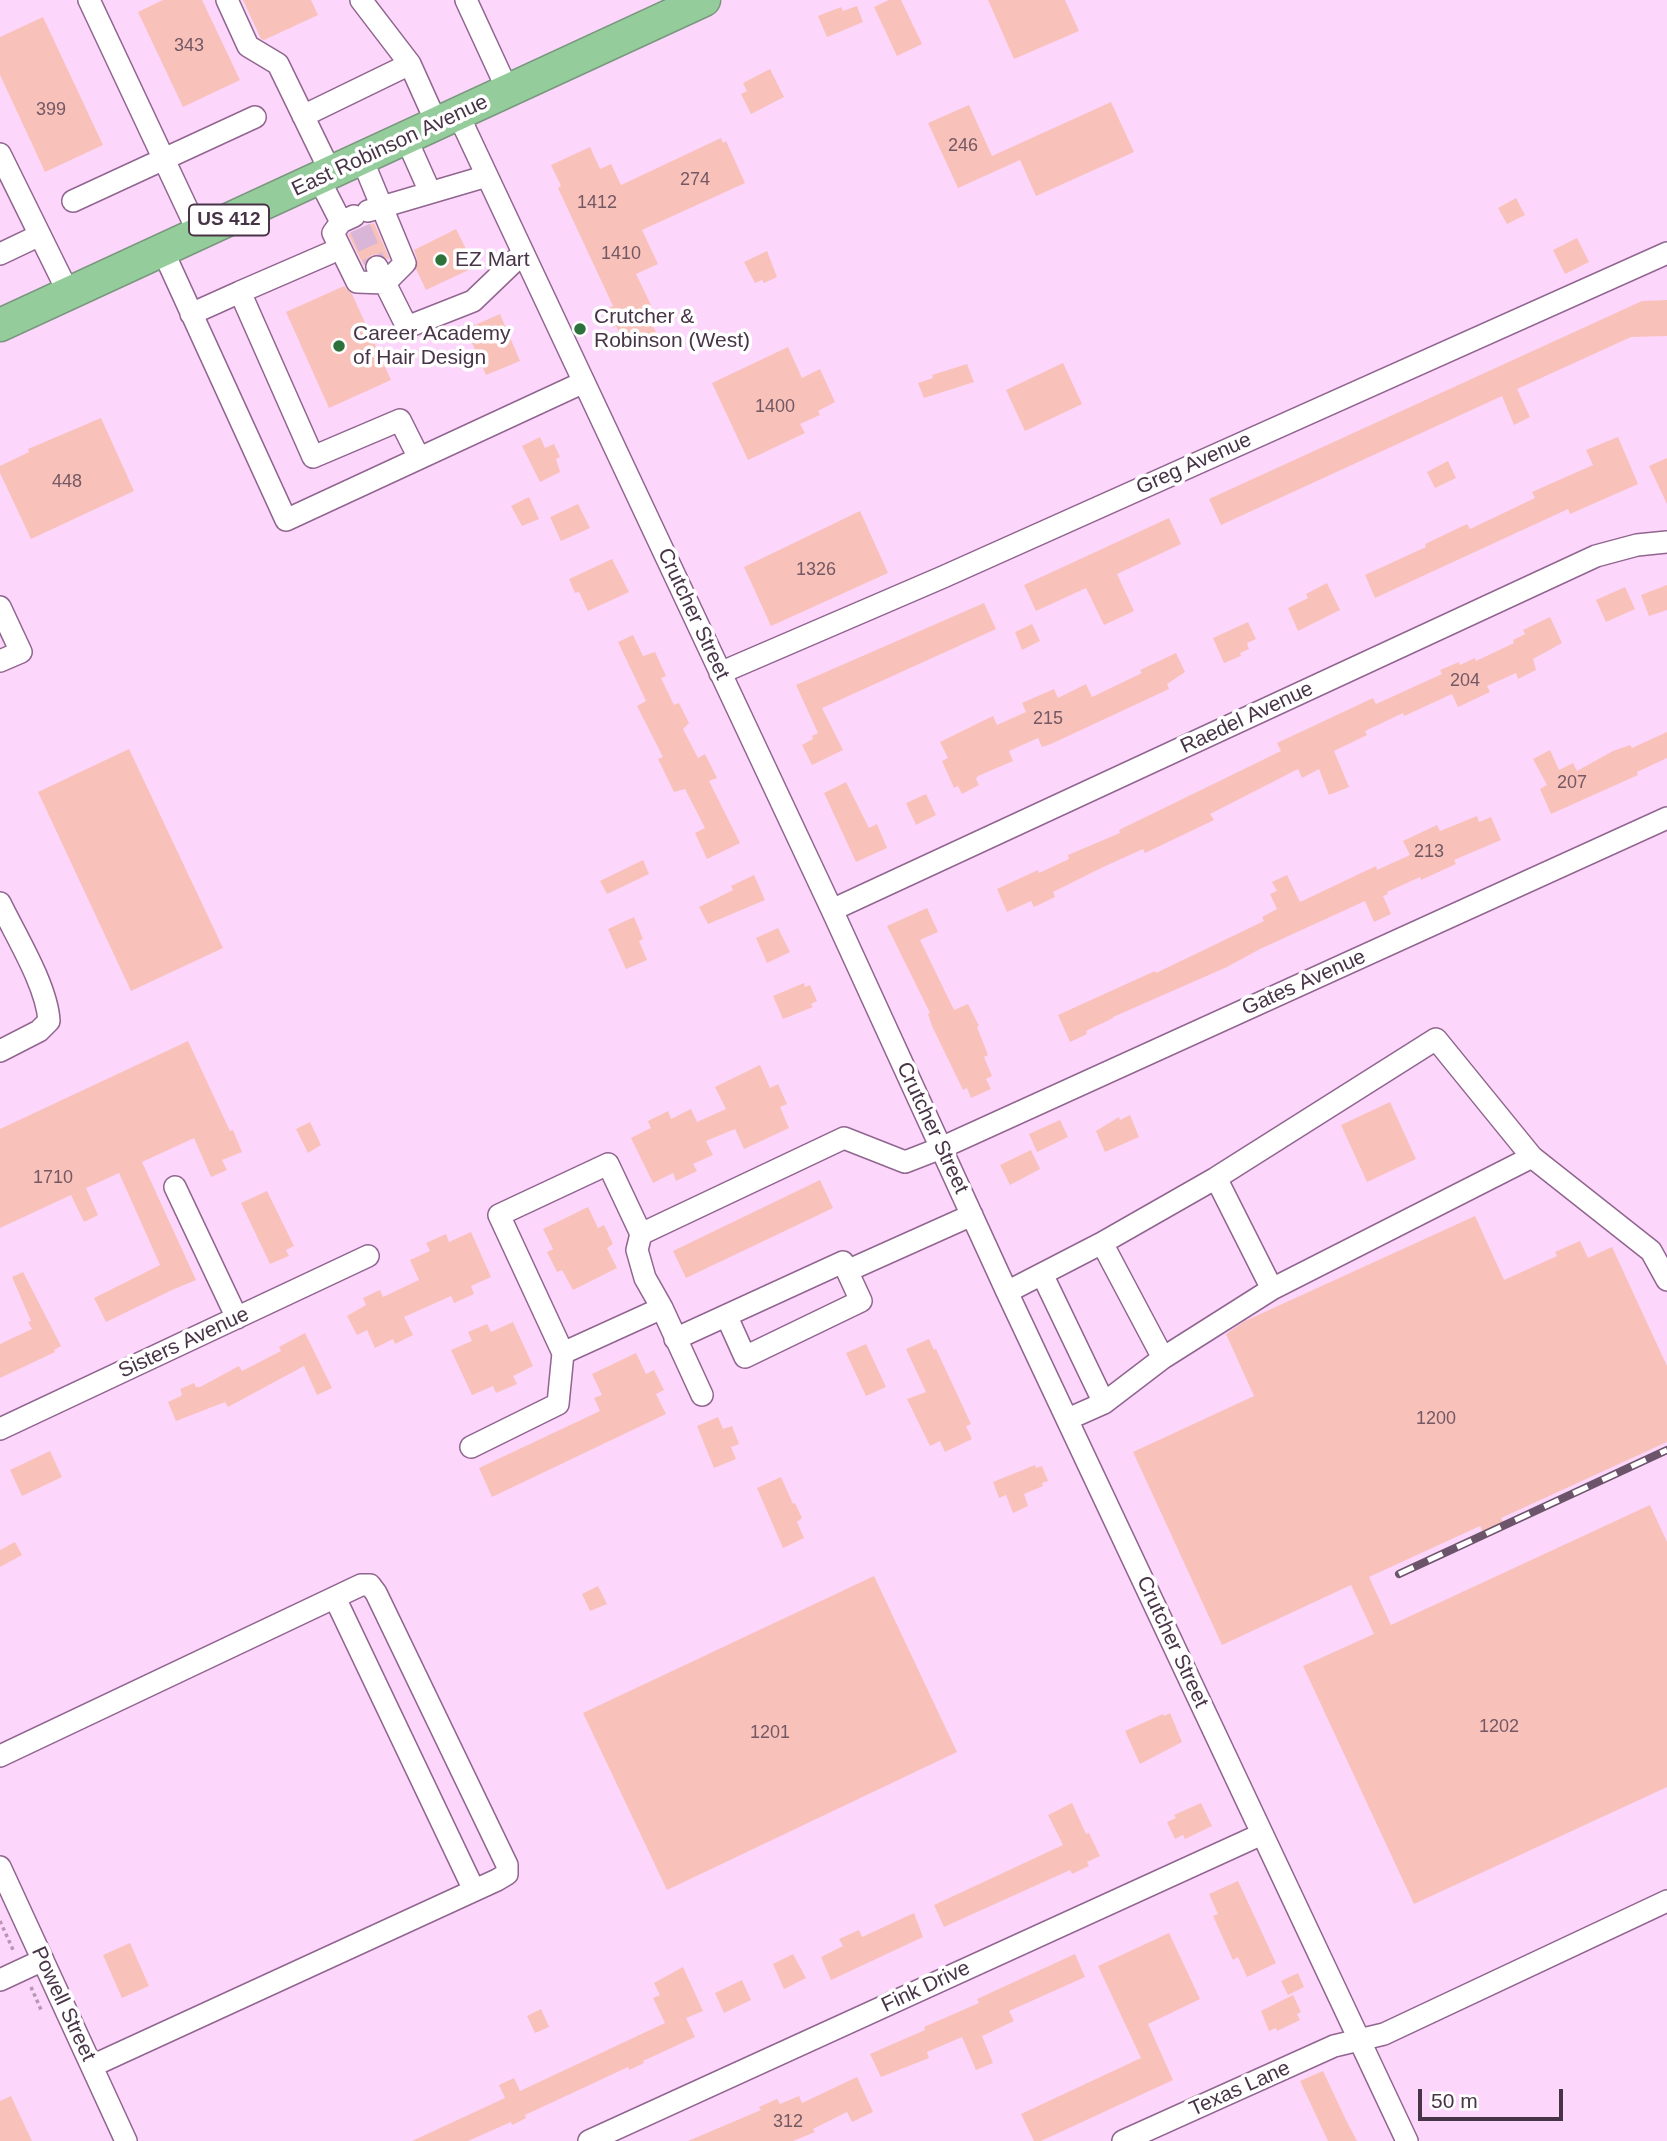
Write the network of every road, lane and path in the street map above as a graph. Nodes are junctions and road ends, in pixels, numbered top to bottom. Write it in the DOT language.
graph roads {
  1 [pos="89,0"];
  2 [pos="227,0"];
  3 [pos="361,0"];
  4 [pos="466,0"];
  5 [pos="704,0"];
  6 [pos="410,64"];
  7 [pos="508,91"];
  8 [pos="303,116"];
  9 [pos="255,117"];
  10 [pos="448,119"];
  11 [pos="406,138"];
  12 [pos="0,154"];
  13 [pos="164,159"];
  14 [pos="362,159"];
  15 [pos="325,176"];
  16 [pos="487,176"];
  17 [pos="7,185"];
  18 [pos="430,192"];
  19 [pos="73,201"];
  20 [pos="381,206"];
  21 [pos="352,222"];
  22 [pos="199,234"];
  23 [pos="40,235"];
  24 [pos="163,251"];
  25 [pos="330,253"];
  26 [pos="523,253"];
  27 [pos="1667,253"];
  28 [pos="0,254"];
  29 [pos="381,275"];
  30 [pos="240,292"];
  31 [pos="69,294"];
  32 [pos="191,314"];
  33 [pos="0,326"];
  34 [pos="584,382"];
  35 [pos="419,458"];
  36 [pos="1667,542"];
  37 [pos="0,607"];
  38 [pos="0,662"];
  39 [pos="720,673"];
  40 [pos="1667,818"];
  41 [pos="0,903"];
  42 [pos="832,910"];
  43 [pos="0,1051"];
  44 [pos="941,1149"];
  45 [pos="1532,1157"];
  46 [pos="1216,1178"];
  47 [pos="175,1187"];
  48 [pos="972,1215"];
  49 [pos="641,1234"];
  50 [pos="1102,1243"];
  51 [pos="368,1256"];
  52 [pos="847,1271"];
  53 [pos="1042,1274"];
  54 [pos="1667,1280"];
  55 [pos="1272,1289"];
  56 [pos="1007,1292"];
  57 [pos="662,1308"];
  58 [pos="727,1317"];
  59 [pos="237,1318"];
  60 [pos="675,1339"];
  61 [pos="563,1353"];
  62 [pos="1163,1358"];
  63 [pos="702,1395"];
  64 [pos="1104,1403"];
  65 [pos="1068,1419"];
  66 [pos="0,1429"];
  67 [pos="471,1447"];
  68 [pos="335,1598"];
  69 [pos="0,1756"];
  70 [pos="1262,1834"];
  71 [pos="0,1867"];
  72 [pos="474,1890"];
  73 [pos="1667,1901"];
  74 [pos="0,1921"];
  75 [pos="11,1944"];
  76 [pos="43,1960"];
  77 [pos="0,1980"];
  78 [pos="35,1996"];
  79 [pos="44,2015"];
  80 [pos="1358,2040"];
  81 [pos="92,2066"];
  82 [pos="127,2141"];
  83 [pos="590,2141"];
  84 [pos="1123,2141"];
  85 [pos="1407,2141"];
  1 -- 13 [label="street"];
  2 -- 8 [label="street"];
  3 -- 6 [label="street, Crutcher Street"];
  4 -- 7 [label="street"];
  5 -- 7 [label="highway, East Robinson Avenue / US 412"];
  6 -- 8 [label="street"];
  6 -- 10 [label="street, Crutcher Street"];
  7 -- 10 [label="highway, East Robinson Avenue / US 412"];
  8 -- 15 [label="street"];
  9 -- 13 [label="street"];
  10 -- 11 [label="highway, East Robinson Avenue / US 412"];
  10 -- 16 [label="street, Crutcher Street"];
  11 -- 14 [label="highway, East Robinson Avenue / US 412"];
  11 -- 18 [label="street"];
  12 -- 17 [label="street"];
  13 -- 19 [label="street"];
  13 -- 22 [label="street"];
  14 -- 15 [label="highway, East Robinson Avenue / US 412"];
  14 -- 20 [label="street"];
  15 -- 21 [label="street"];
  15 -- 22 [label="highway, East Robinson Avenue / US 412"];
  16 -- 18 [label="street"];
  16 -- 26 [label="street, Crutcher Street"];
  17 -- 23 [label="street"];
  18 -- 20 [label="street"];
  20 -- 21 [label="street"];
  20 -- 29 [label="street"];
  21 -- 29 [label="street"];
  22 -- 24 [label="highway, East Robinson Avenue / US 412"];
  23 -- 28 [label="street"];
  23 -- 31 [label="street"];
  24 -- 31 [label="highway, East Robinson Avenue / US 412"];
  24 -- 32 [label="street"];
  25 -- 30 [label="street"];
  26 -- 29 [label="street"];
  26 -- 34 [label="street, Crutcher Street"];
  27 -- 39 [label="street, Greg Avenue"];
  30 -- 32 [label="street"];
  30 -- 35 [label="street"];
  31 -- 33 [label="highway, East Robinson Avenue / US 412"];
  32 -- 35 [label="street"];
  34 -- 35 [label="street"];
  34 -- 39 [label="street, Crutcher Street"];
  36 -- 42 [label="street, Raedel Avenue"];
  37 -- 38 [label="street"];
  39 -- 42 [label="street, Crutcher Street"];
  40 -- 44 [label="street, Gates Avenue"];
  41 -- 43 [label="street"];
  42 -- 44 [label="street, Crutcher Street"];
  44 -- 48 [label="street, Crutcher Street"];
  44 -- 49 [label="street, Gates Avenue"];
  45 -- 46 [label="street"];
  45 -- 54 [label="street"];
  45 -- 55 [label="street"];
  46 -- 50 [label="street"];
  46 -- 55 [label="street"];
  47 -- 59 [label="street"];
  48 -- 52 [label="street"];
  48 -- 56 [label="street, Crutcher Street"];
  49 -- 57 [label="street"];
  49 -- 61 [label="street"];
  50 -- 53 [label="street"];
  50 -- 62 [label="street"];
  51 -- 59 [label="street, Sisters Avenue"];
  52 -- 58 [label="street"];
  52 -- 58 [label="street"];
  53 -- 56 [label="street"];
  53 -- 64 [label="street"];
  55 -- 62 [label="street"];
  56 -- 65 [label="street, Crutcher Street"];
  57 -- 60 [label="street"];
  57 -- 61 [label="street"];
  58 -- 60 [label="street"];
  59 -- 66 [label="street, Sisters Avenue"];
  60 -- 63 [label="street"];
  61 -- 67 [label="street"];
  62 -- 64 [label="street"];
  64 -- 65 [label="street"];
  65 -- 70 [label="street, Crutcher Street"];
  68 -- 69 [label="street"];
  68 -- 72 [label="street"];
  68 -- 72 [label="street"];
  70 -- 80 [label="street, Crutcher Street"];
  70 -- 83 [label="street, Fink Drive"];
  71 -- 76 [label="street, Powell Street"];
  72 -- 81 [label="street"];
  73 -- 80 [label="street, Texas Lane"];
  74 -- 75 [label="path"];
  76 -- 77 [label="street"];
  76 -- 81 [label="street, Powell Street"];
  78 -- 79 [label="path"];
  80 -- 84 [label="street, Texas Lane"];
  80 -- 85 [label="street, Crutcher Street"];
  81 -- 82 [label="street, Powell Street"];
}
